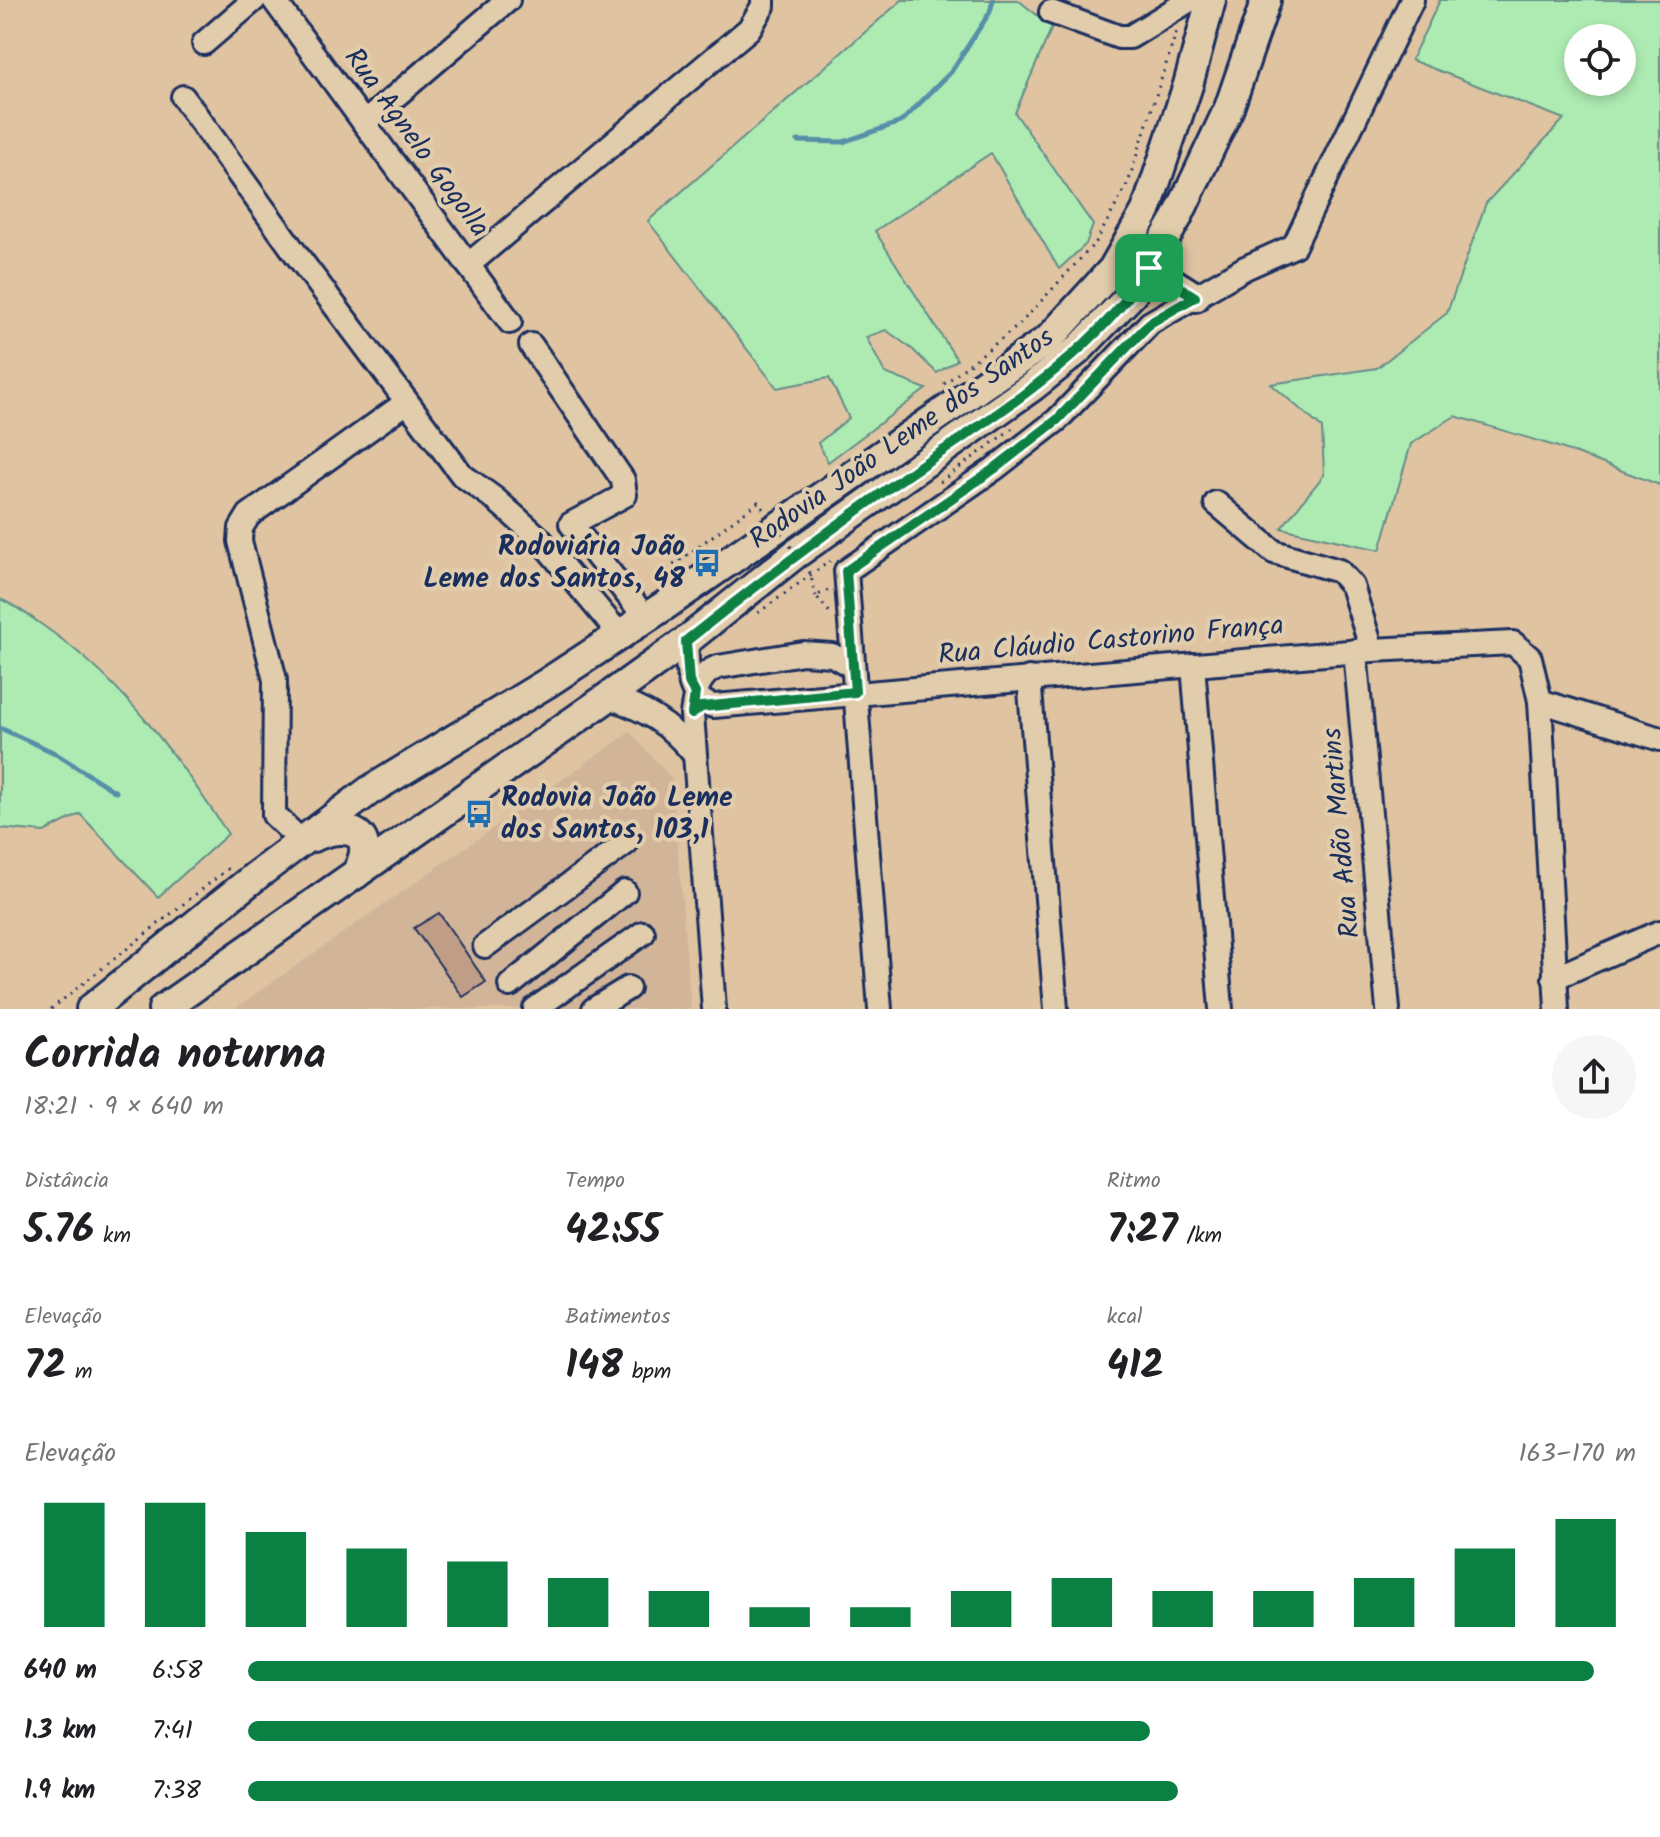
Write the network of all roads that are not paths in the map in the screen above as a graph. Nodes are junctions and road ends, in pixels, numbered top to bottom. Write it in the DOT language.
graph roads {
  1 [pos="254,0"];
  2 [pos="274,0"];
  3 [pos="508,0"];
  4 [pos="1195,0"];
  5 [pos="1266,0"];
  6 [pos="1412,0"];
  7 [pos="763,3"];
  8 [pos="1051,12"];
  9 [pos="204,43"];
  10 [pos="183,97"];
  11 [pos="364,123"];
  12 [pos="468,265"];
  13 [pos="1149,268"];
  14 [pos="1195,297"];
  15 [pos="510,322"];
  16 [pos="531,345"];
  17 [pos="407,402"];
  18 [pos="1216,503"];
  19 [pos="571,524"];
  20 [pos="539,538"];
  21 [pos="646,618"];
  22 [pos="620,635"];
  23 [pos="686,641"];
  24 [pos="1363,651"];
  25 [pos="1193,665"];
  26 [pos="853,667"];
  27 [pos="1029,678"];
  28 [pos="855,692"];
  29 [pos="608,697"];
  30 [pos="697,699"];
  31 [pos="1540,701"];
  32 [pos="1660,739"];
  33 [pos="694,754"];
  34 [pos="302,842"];
  35 [pos="626,843"];
  36 [pos="356,874"];
  37 [pos="625,892"];
  38 [pos="1660,932"];
  39 [pos="643,933"];
  40 [pos="485,946"];
  41 [pos="1554,978"];
  42 [pos="510,985"];
  43 [pos="628,988"];
  44 [pos="91,1009"];
  45 [pos="163,1009"];
  46 [pos="535,1009"];
  47 [pos="594,1009"];
  48 [pos="714,1009"];
  49 [pos="880,1009"];
  50 [pos="1056,1009"];
  51 [pos="1221,1009"];
  52 [pos="1388,1009"];
  53 [pos="1557,1009"];
  1 -- 9 [label="street"];
  2 -- 11 [label="street, Rua Agnelo Gogolla"];
  3 -- 11 [label="street"];
  4 -- 8 [label="street"];
  4 -- 21 [label="main road, Rodovia João Leme dos Santos"];
  5 -- 13 [label="main road, Rodovia João Leme dos Santos"];
  6 -- 14 [label="street"];
  7 -- 12 [label="street"];
  10 -- 17 [label="street"];
  11 -- 12 [label="street, Rua Agnelo Gogolla"];
  12 -- 15 [label="street, Rua Agnelo Gogolla"];
  13 -- 14 [label="main road"];
  13 -- 23 [label="main road, Rodovia João Leme dos Santos"];
  14 -- 26 [label="street"];
  16 -- 19 [label="street"];
  17 -- 20 [label="street"];
  17 -- 34 [label="street"];
  18 -- 24 [label="street, Rua Adão Martins"];
  19 -- 20 [label="street"];
  19 -- 21 [label="street"];
  20 -- 22 [label="street"];
  21 -- 22 [label="main road, Rodovia João Leme dos Santos"];
  22 -- 34 [label="main road, Rodovia João Leme dos Santos"];
  23 -- 29 [label="main road, Rodovia João Leme dos Santos"];
  23 -- 30 [label="street"];
  24 -- 25 [label="street, Rua Cláudio Castorino França"];
  24 -- 31 [label="street, Rua Cláudio Castorino França"];
  24 -- 52 [label="street, Rua Adão Martins"];
  25 -- 27 [label="street, Rua Cláudio Castorino França"];
  25 -- 51 [label="street"];
  26 -- 28 [label="street"];
  26 -- 30 [label="street"];
  27 -- 28 [label="street, Rua Cláudio Castorino França"];
  27 -- 50 [label="street"];
  28 -- 30 [label="street, Rua Cláudio Castorino França"];
  28 -- 49 [label="street"];
  29 -- 33 [label="street"];
  29 -- 36 [label="main road, Rodovia João Leme dos Santos"];
  30 -- 33 [label="street"];
  31 -- 32 [label="street"];
  31 -- 41 [label="street"];
  33 -- 48 [label="street"];
  34 -- 36 [label="main road"];
  34 -- 44 [label="main road, Rodovia João Leme dos Santos"];
  35 -- 40 [label="street"];
  36 -- 45 [label="main road, Rodovia João Leme dos Santos"];
  37 -- 42 [label="street"];
  38 -- 41 [label="street"];
  39 -- 46 [label="street"];
  41 -- 53 [label="street"];
  43 -- 47 [label="street"];
}
